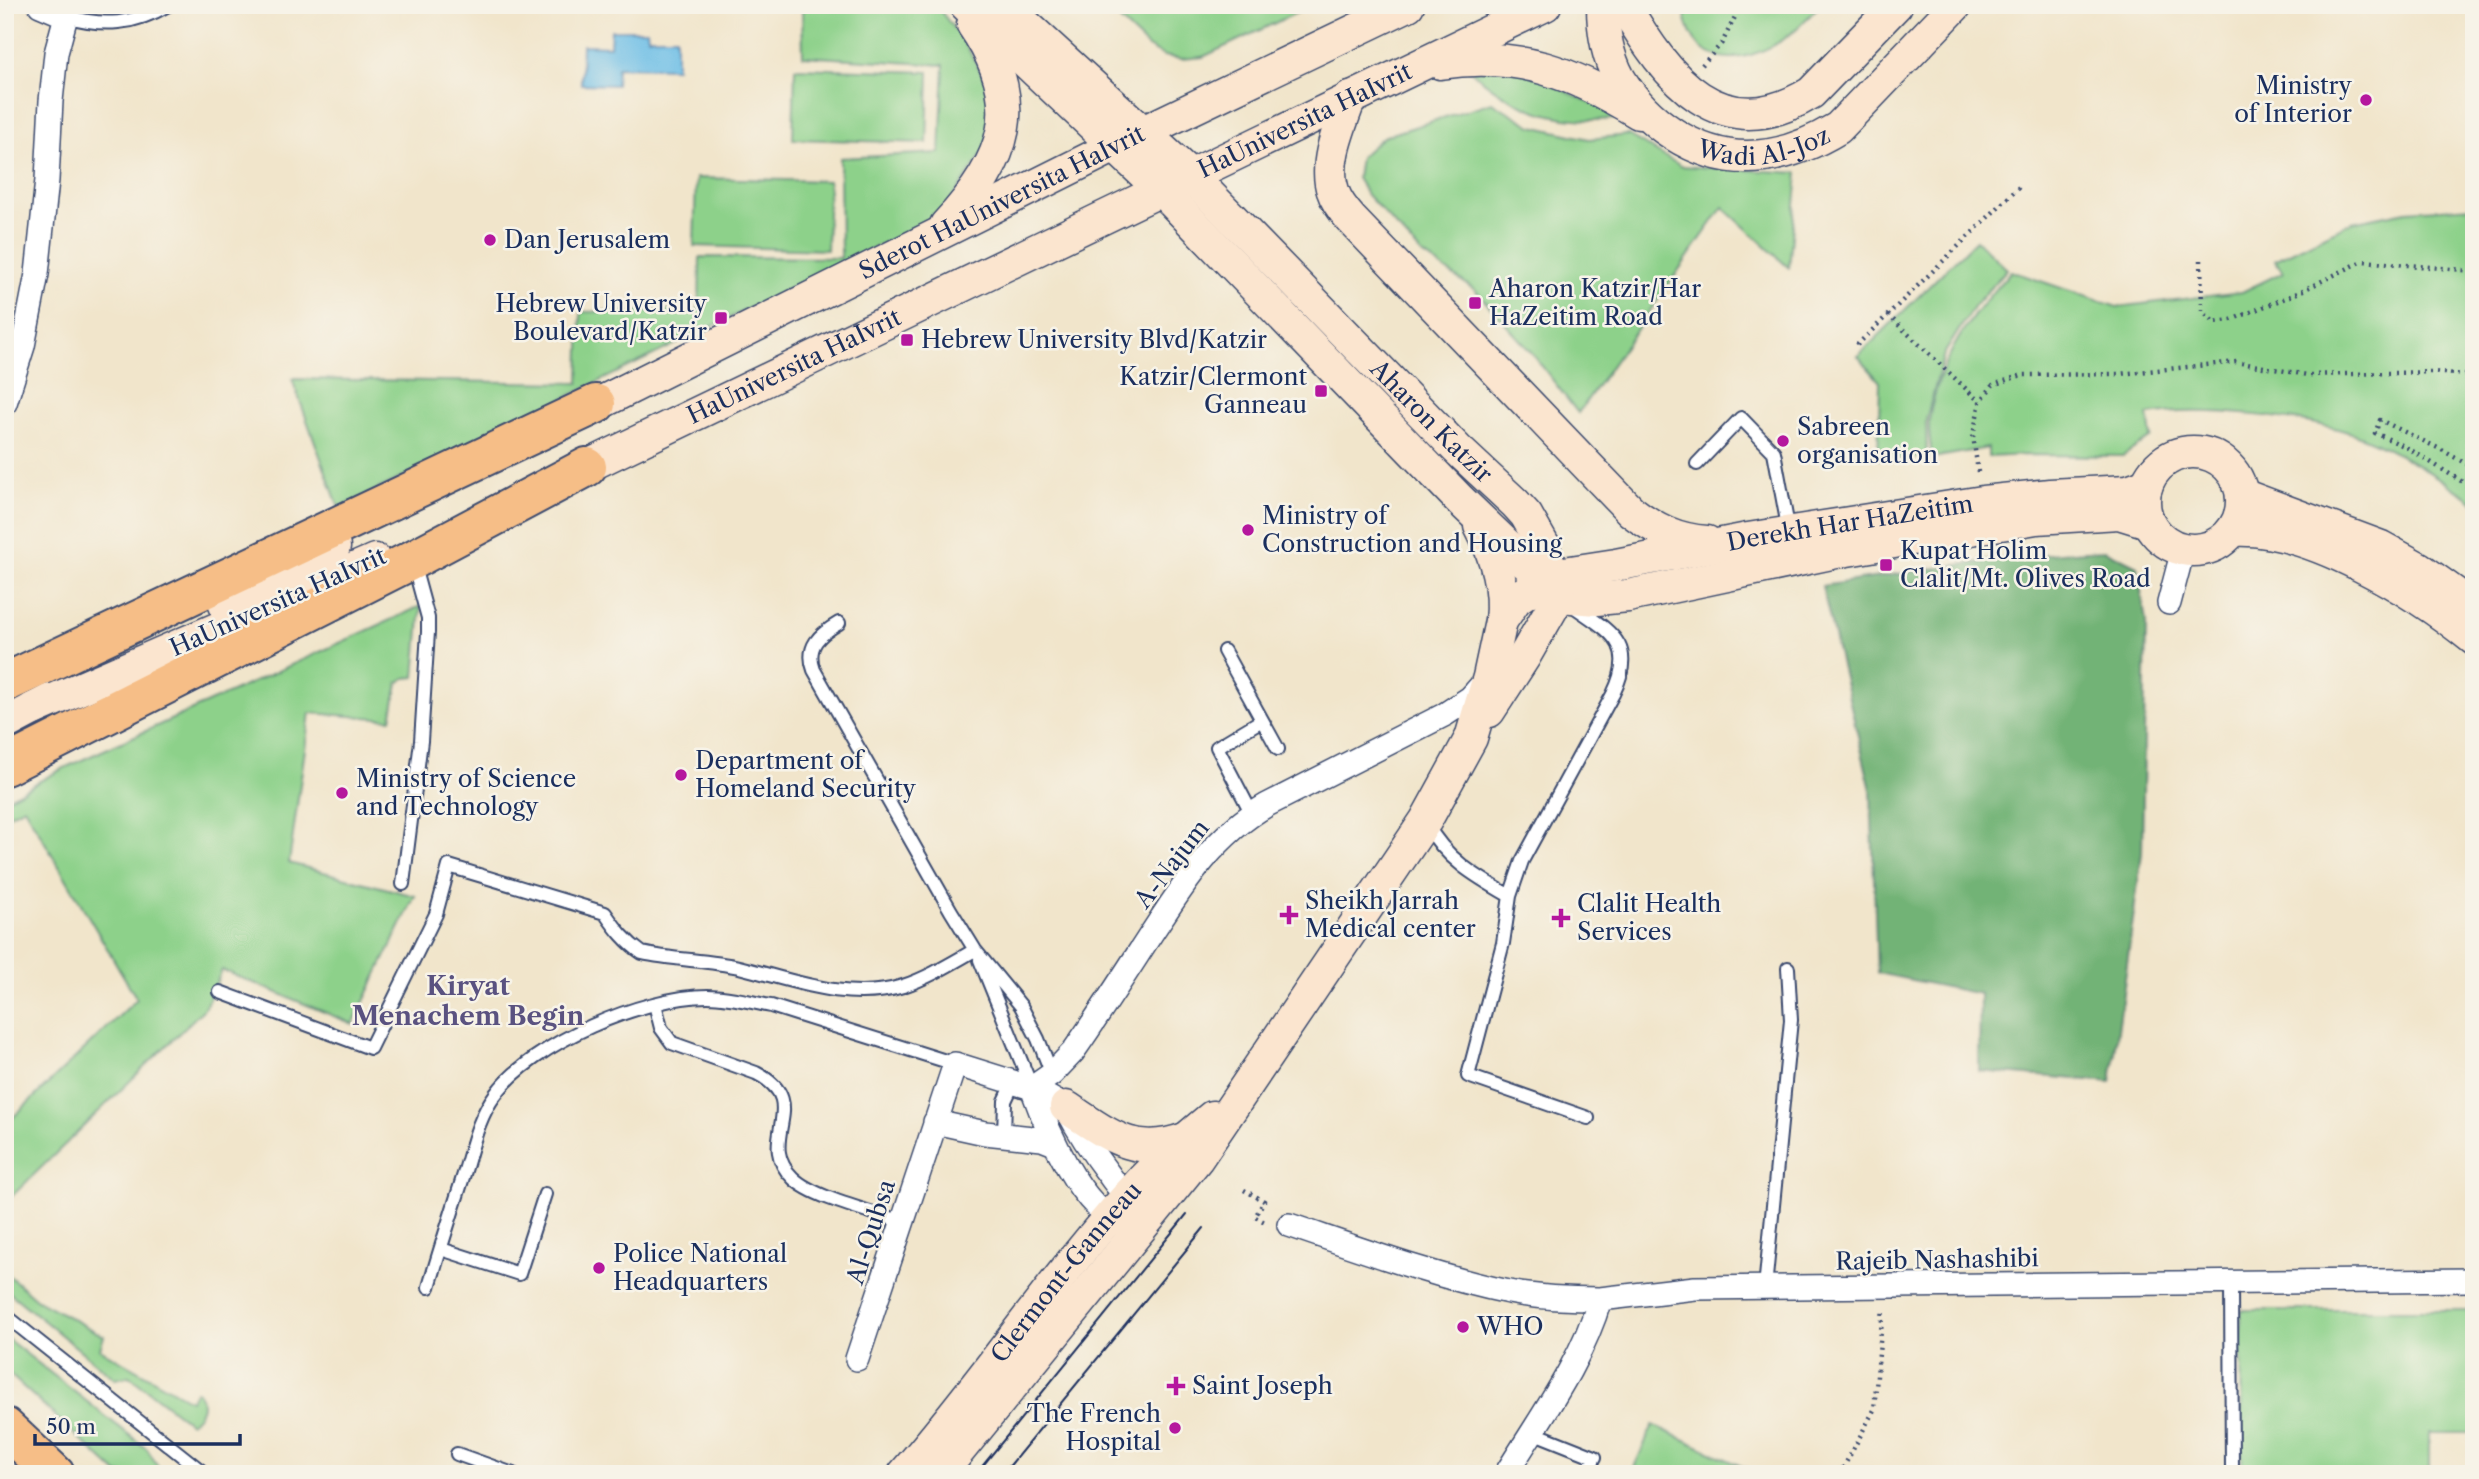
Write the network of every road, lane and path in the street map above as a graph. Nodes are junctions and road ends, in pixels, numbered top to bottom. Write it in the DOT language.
graph roads {
  1 [pos="40,5"];
  2 [pos="168,5"];
  3 [pos="960,5"];
  4 [pos="965,5"];
  5 [pos="1004,5"];
  6 [pos="1408,5"];
  7 [pos="1603,5"];
  8 [pos="1623,5"];
  9 [pos="1741,5"];
  10 [pos="1896,5"];
  11 [pos="1956,5"];
  12 [pos="1542,6"];
  13 [pos="155,10"];
  14 [pos="64,11"];
  15 [pos="1697,71"];
  16 [pos="1405,72"];
  17 [pos="1350,98"];
  18 [pos="1665,129"];
  19 [pos="1145,131"];
  20 [pos="1115,146"];
  21 [pos="1190,175"];
  22 [pos="2019,187"];
  23 [pos="1160,189"];
  24 [pos="933,239"];
  25 [pos="2201,260"];
  26 [pos="2474,271"];
  27 [pos="1888,315"];
  28 [pos="1857,345"];
  29 [pos="2474,376"];
  30 [pos="1980,402"];
  31 [pos="5,403"];
  32 [pos="596,404"];
  33 [pos="1697,464"];
  34 [pos="587,467"];
  35 [pos="2474,468"];
  36 [pos="1979,472"];
  37 [pos="2147,484"];
  38 [pos="2474,489"];
  39 [pos="2242,495"];
  40 [pos="1460,500"];
  41 [pos="2148,522"];
  42 [pos="2233,530"];
  43 [pos="1789,532"];
  44 [pos="1748,539"];
  45 [pos="2183,550"];
  46 [pos="412,560"];
  47 [pos="1553,584"];
  48 [pos="2169,603"];
  49 [pos="2474,607"];
  50 [pos="1501,621"];
  51 [pos="839,623"];
  52 [pos="2474,639"];
  53 [pos="1224,651"];
  54 [pos="1489,677"];
  55 [pos="5,684"];
  56 [pos="33,709"];
  57 [pos="1262,720"];
  58 [pos="5,724"];
  59 [pos="1471,737"];
  60 [pos="1278,749"];
  61 [pos="5,766"];
  62 [pos="1252,814"];
  63 [pos="1426,820"];
  64 [pos="403,884"];
  65 [pos="1510,896"];
  66 [pos="975,950"];
  67 [pos="1788,968"];
  68 [pos="220,992"];
  69 [pos="655,1004"];
  70 [pos="1021,1006"];
  71 [pos="1003,1017"];
  72 [pos="955,1064"];
  73 [pos="1052,1074"];
  74 [pos="1023,1085"];
  75 [pos="1245,1088"];
  76 [pos="1066,1107"];
  77 [pos="1588,1118"];
  78 [pos="935,1122"];
  79 [pos="1004,1135"];
  80 [pos="1186,1138"];
  81 [pos="1055,1144"];
  82 [pos="1244,1190"];
  83 [pos="545,1194"];
  84 [pos="1119,1209"];
  85 [pos="902,1222"];
  86 [pos="1282,1226"];
  87 [pos="1140,1228"];
  88 [pos="441,1249"];
  89 [pos="2474,1280"];
  90 [pos="2231,1283"];
  91 [pos="1885,1286"];
  92 [pos="429,1287"];
  93 [pos="1765,1288"];
  94 [pos="1600,1299"];
  95 [pos="5,1315"];
  96 [pos="857,1359"];
  97 [pos="5,1427"];
  98 [pos="1532,1432"];
  99 [pos="457,1454"];
  100 [pos="55,1474"];
  101 [pos="205,1474"];
  102 [pos="513,1474"];
  103 [pos="904,1474"];
  104 [pos="940,1474"];
  105 [pos="1506,1474"];
  106 [pos="1586,1474"];
  107 [pos="1840,1474"];
  108 [pos="2232,1474"];
  1 -- 14 [label="street"];
  2 -- 13 [label="lane"];
  3 -- 24 [label="street"];
  4 -- 20 [label="street, Aharon Katzir"];
  5 -- 19 [label="street, Aharon Katzir"];
  6 -- 19 [label="street, Sderot HaUniversita HaIvrit"];
  7 -- 18 [label="street, Wadi Al-Joz"];
  8 -- 10 [label="street, Wadi Al-Joz"];
  9 -- 15 [label="path"];
  11 -- 18 [label="street, Wadi Al-Joz"];
  12 -- 16 [label="street, HaUniversita HaIvrit"];
  13 -- 14 [label="lane"];
  14 -- 31 [label="street"];
  16 -- 17 [label="street, HaUniversita HaIvrit"];
  16 -- 18 [label="street"];
  17 -- 21 [label="street, HaUniversita HaIvrit"];
  17 -- 44 [label="street"];
  19 -- 20 [label="street, Sderot HaUniversita HaIvrit"];
  19 -- 21 [label="street, Aharon Katzir"];
  20 -- 23 [label="street, Aharon Katzir"];
  20 -- 24 [label="street, Sderot HaUniversita HaIvrit"];
  21 -- 23 [label="street, HaUniversita HaIvrit"];
  21 -- 47 [label="street, Aharon Katzir"];
  22 -- 27 [label="path"];
  23 -- 34 [label="street, HaUniversita HaIvrit"];
  23 -- 40 [label="street, Aharon Katzir"];
  24 -- 32 [label="street, Sderot HaUniversita HaIvrit"];
  25 -- 26 [label="path"];
  27 -- 28 [label="path"];
  27 -- 30 [label="path"];
  29 -- 30 [label="path"];
  30 -- 36 [label="path"];
  32 -- 55 [label="highway"];
  32 -- 56 [label="street, HaUniversita HaIvrit"];
  33 -- 43 [label="lane"];
  34 -- 46 [label="highway"];
  34 -- 56 [label="street, HaUniversita HaIvrit"];
  35 -- 38 [label="path"];
  37 -- 39 [label="street"];
  37 -- 41 [label="street"];
  37 -- 43 [label="street, Derekh Har HaZeitim"];
  39 -- 42 [label="street"];
  39 -- 49 [label="street"];
  40 -- 47 [label="street, Aharon Katzir"];
  40 -- 50 [label="street"];
  41 -- 45 [label="street"];
  41 -- 47 [label="street, Derekh Har HaZeitim"];
  42 -- 45 [label="street"];
  42 -- 52 [label="street"];
  43 -- 44 [label="street, Derekh Har HaZeitim"];
  44 -- 47 [label="street, Derekh Har HaZeitim"];
  45 -- 48 [label="street"];
  46 -- 61 [label="highway"];
  46 -- 64 [label="lane"];
  47 -- 50 [label="street, Clermont-Ganneau"];
  47 -- 59 [label="street, Clermont-Ganneau"];
  47 -- 65 [label="lane"];
  50 -- 54 [label="street, Clermont-Ganneau"];
  51 -- 66 [label="lane"];
  53 -- 57 [label="lane"];
  54 -- 59 [label="street, Clermont-Ganneau"];
  54 -- 62 [label="street, A-Najum"];
  56 -- 58 [label="street, HaUniversita HaIvrit"];
  57 -- 60 [label="lane"];
  57 -- 62 [label="lane"];
  59 -- 63 [label="street, Clermont-Ganneau"];
  62 -- 73 [label="street, A-Najum"];
  63 -- 65 [label="lane"];
  63 -- 75 [label="street, Clermont-Ganneau"];
  65 -- 77 [label="lane"];
  66 -- 68 [label="lane"];
  66 -- 70 [label="lane"];
  66 -- 71 [label="lane"];
  67 -- 93 [label="lane"];
  69 -- 72 [label="lane"];
  69 -- 85 [label="lane"];
  69 -- 88 [label="lane"];
  70 -- 71 [label="lane"];
  70 -- 73 [label="lane"];
  71 -- 74 [label="lane"];
  72 -- 74 [label="street"];
  72 -- 78 [label="street, Al-Qubsa"];
  73 -- 74 [label="street, A-Najum"];
  73 -- 76 [label="street"];
  74 -- 76 [label="street"];
  74 -- 79 [label="lane"];
  74 -- 81 [label="street"];
  75 -- 80 [label="street, Clermont-Ganneau"];
  75 -- 87 [label="street, Clermont-Ganneau"];
  76 -- 80 [label="street"];
  76 -- 84 [label="street"];
  78 -- 79 [label="street"];
  78 -- 85 [label="street, Al-Qubsa"];
  79 -- 81 [label="street"];
  80 -- 84 [label="street, Clermont-Ganneau"];
  81 -- 84 [label="street"];
  82 -- 86 [label="path"];
  83 -- 88 [label="lane"];
  84 -- 87 [label="street"];
  84 -- 103 [label="street, Clermont-Ganneau"];
  85 -- 96 [label="street, Al-Qubsa"];
  86 -- 94 [label="street, Rajeib Nashashibi"];
  87 -- 104 [label="street, Clermont-Ganneau"];
  88 -- 92 [label="lane"];
  89 -- 90 [label="street, Rajeib Nashashibi"];
  90 -- 91 [label="street, Rajeib Nashashibi"];
  90 -- 108 [label="lane"];
  91 -- 93 [label="street, Rajeib Nashashibi"];
  91 -- 107 [label="path"];
  93 -- 94 [label="street, Rajeib Nashashibi"];
  94 -- 98 [label="street"];
  95 -- 101 [label="lane"];
  97 -- 100 [label="highway"];
  98 -- 105 [label="street"];
  98 -- 106 [label="lane"];
  99 -- 102 [label="lane"];
}
